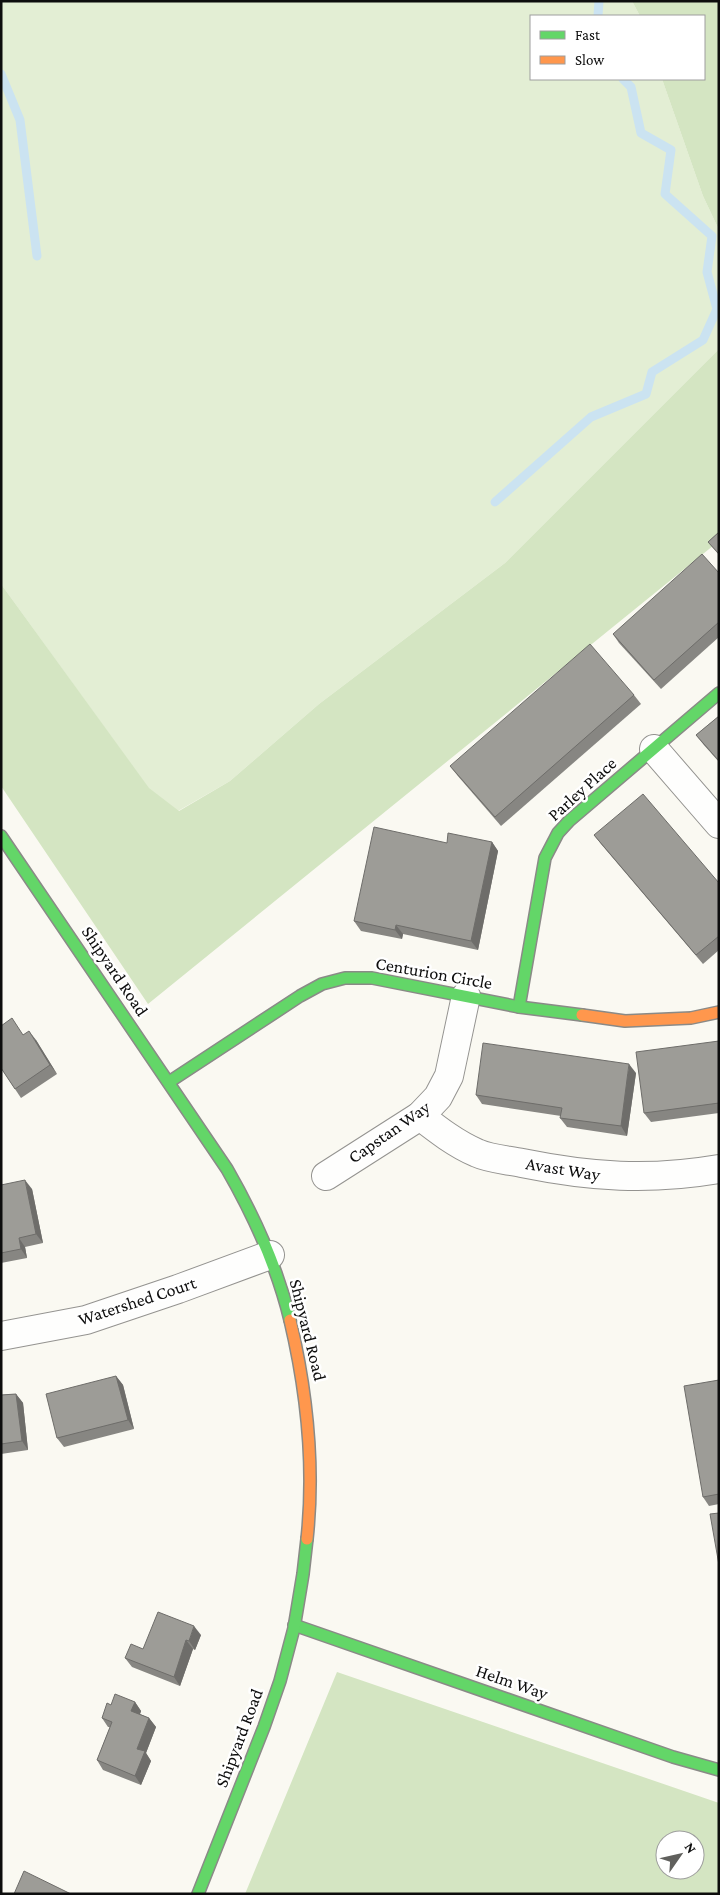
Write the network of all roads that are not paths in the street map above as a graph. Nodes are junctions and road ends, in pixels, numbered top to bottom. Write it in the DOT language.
graph roads {
  1 [pos="719,693"];
  2 [pos="654,749"];
  3 [pos="719,824"];
  4 [pos="1,836"];
  5 [pos="466,996"];
  6 [pos="519,1007"];
  7 [pos="719,1012"];
  8 [pos="170,1082"];
  9 [pos="420,1116"];
  10 [pos="719,1169"];
  11 [pos="326,1176"];
  12 [pos="270,1255"];
  13 [pos="1,1336"];
  14 [pos="294,1625"];
  15 [pos="719,1770"];
  16 [pos="198,1894"];
  1 -- 2 [label="street, Parley Place"];
  2 -- 3 [label="street"];
  2 -- 6 [label="street, Parley Place"];
  4 -- 8 [label="street, Shipyard Road"];
  5 -- 6 [label="street, Centurion Circle"];
  5 -- 8 [label="street, Centurion Circle"];
  5 -- 9 [label="street, Capstan Way"];
  6 -- 7 [label="street, Centurion Circle"];
  8 -- 12 [label="street, Shipyard Road"];
  9 -- 10 [label="street, Avast Way"];
  9 -- 11 [label="street, Capstan Way"];
  12 -- 13 [label="street, Watershed Court"];
  12 -- 14 [label="street, Shipyard Road"];
  14 -- 15 [label="street, Helm Way"];
  14 -- 16 [label="street, Shipyard Road"];
}
